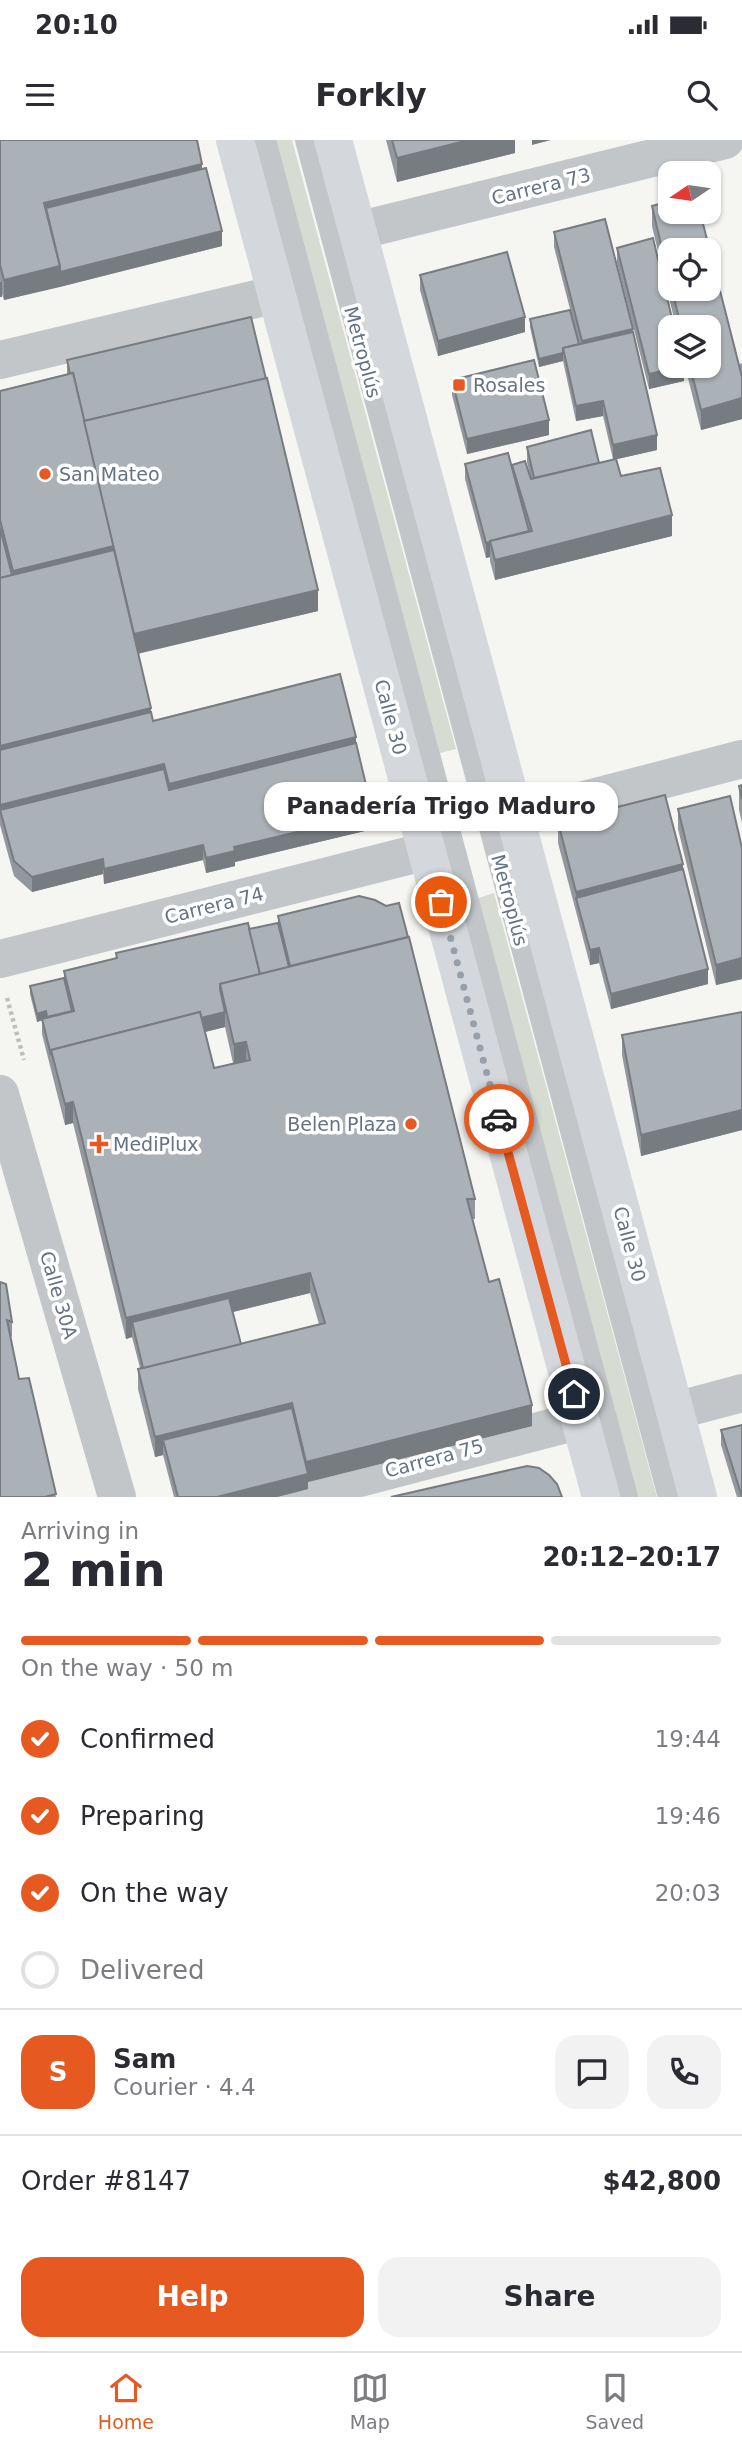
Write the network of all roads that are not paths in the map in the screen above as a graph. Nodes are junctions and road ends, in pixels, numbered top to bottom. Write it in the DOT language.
graph roads {
  1 [pos="235,140"];
  2 [pos="264,140"];
  3 [pos="306,140"];
  4 [pos="333,140"];
  5 [pos="725,140"];
  6 [pos="358,231"];
  7 [pos="277,294"];
  8 [pos="0,360"];
  9 [pos="742,759"];
  10 [pos="516,818"];
  11 [pos="427,850"];
  12 [pos="0,959"];
  13 [pos="0,1094"];
  14 [pos="742,1393"];
  15 [pos="675,1411"];
  16 [pos="581,1420"];
  17 [pos="117,1497"];
  18 [pos="287,1497"];
  19 [pos="601,1497"];
  20 [pos="626,1497"];
  21 [pos="670,1497"];
  22 [pos="698,1497"];
  1 -- 7 [label="main road, Calle 30"];
  2 -- 20 [label="lane"];
  3 -- 21 [label="lane, Metroplús"];
  4 -- 6 [label="main road, Calle 30"];
  5 -- 6 [label="street, Carrera 73"];
  6 -- 10 [label="main road, Calle 30"];
  7 -- 8 [label="street"];
  7 -- 11 [label="main road, Calle 30"];
  9 -- 10 [label="street"];
  10 -- 15 [label="main road, Calle 30"];
  11 -- 12 [label="street, Carrera 74"];
  11 -- 16 [label="main road, Calle 30"];
  13 -- 17 [label="street, Calle 30A"];
  14 -- 15 [label="street"];
  15 -- 22 [label="main road, Calle 30"];
  16 -- 18 [label="street, Carrera 75"];
  16 -- 19 [label="main road, Calle 30"];
}
